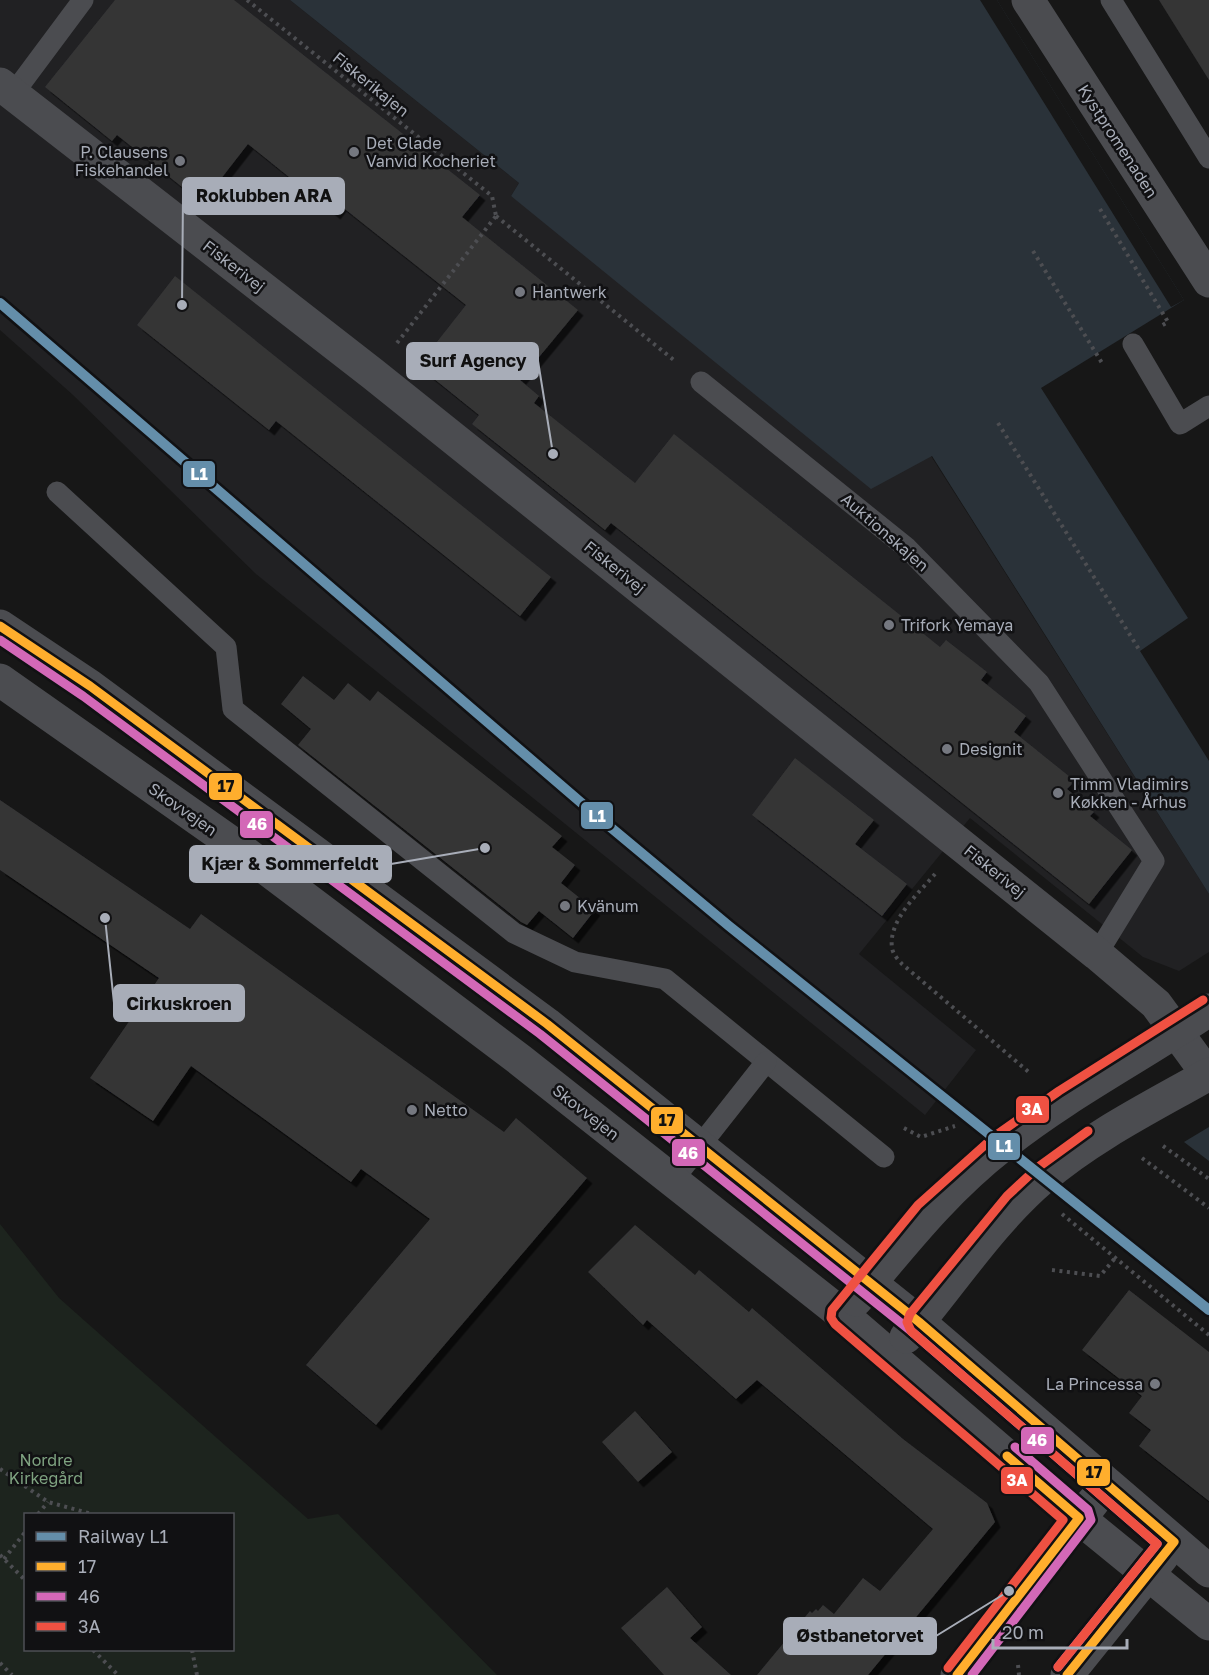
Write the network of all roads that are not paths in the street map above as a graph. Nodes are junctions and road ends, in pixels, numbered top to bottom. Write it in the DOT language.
graph roads {
  1 [pos="83,0"];
  2 [pos="1028,0"];
  3 [pos="1111,0"];
  4 [pos="6,89"];
  5 [pos="1209,158"];
  6 [pos="1204,262"];
  7 [pos="1132,344"];
  8 [pos="701,382"];
  9 [pos="1209,406"];
  10 [pos="57,492"];
  11 [pos="0,626"];
  12 [pos="0,680"];
  13 [pos="1097,954"];
  14 [pos="1209,1011"];
  15 [pos="1177,1032"];
  16 [pos="766,1062"];
  17 [pos="1208,1075"];
  18 [pos="699,1146"];
  19 [pos="884,1157"];
  20 [pos="673,1180"];
  21 [pos="871,1282"];
  22 [pos="843,1315"];
  23 [pos="919,1322"];
  24 [pos="890,1355"];
  25 [pos="1107,1485"];
  26 [pos="1079,1518"];
  27 [pos="1174,1542"];
  28 [pos="1209,1570"];
  29 [pos="1148,1575"];
  30 [pos="1209,1624"];
  31 [pos="957,1675"];
  32 [pos="1067,1675"];
  1 -- 4 [label="lane"];
  2 -- 6 [label="street, Kystpromenaden"];
  3 -- 5 [label="lane"];
  4 -- 13 [label="street, Fiskerivej"];
  7 -- 9 [label="lane"];
  8 -- 13 [label="lane, Auktionskajen"];
  10 -- 16 [label="lane"];
  11 -- 18 [label="street"];
  12 -- 20 [label="street, Skovvejen"];
  13 -- 15 [label="street, Fiskerivej"];
  14 -- 15 [label="street"];
  15 -- 17 [label="street, Fiskerivej"];
  15 -- 21 [label="street"];
  16 -- 18 [label="lane"];
  16 -- 19 [label="lane"];
  17 -- 23 [label="street"];
  18 -- 20 [label="lane"];
  18 -- 21 [label="street"];
  20 -- 22 [label="street, Skovvejen"];
  21 -- 22 [label="street"];
  21 -- 23 [label="street"];
  22 -- 24 [label="street, Skovvejen"];
  23 -- 24 [label="street"];
  23 -- 25 [label="street"];
  24 -- 26 [label="street, Skovvejen"];
  25 -- 26 [label="street"];
  25 -- 27 [label="street"];
  26 -- 29 [label="street, Skovvejen"];
  26 -- 31 [label="street"];
  27 -- 28 [label="street"];
  27 -- 29 [label="street"];
  29 -- 30 [label="street, Skovvejen"];
  29 -- 32 [label="street"];
}
